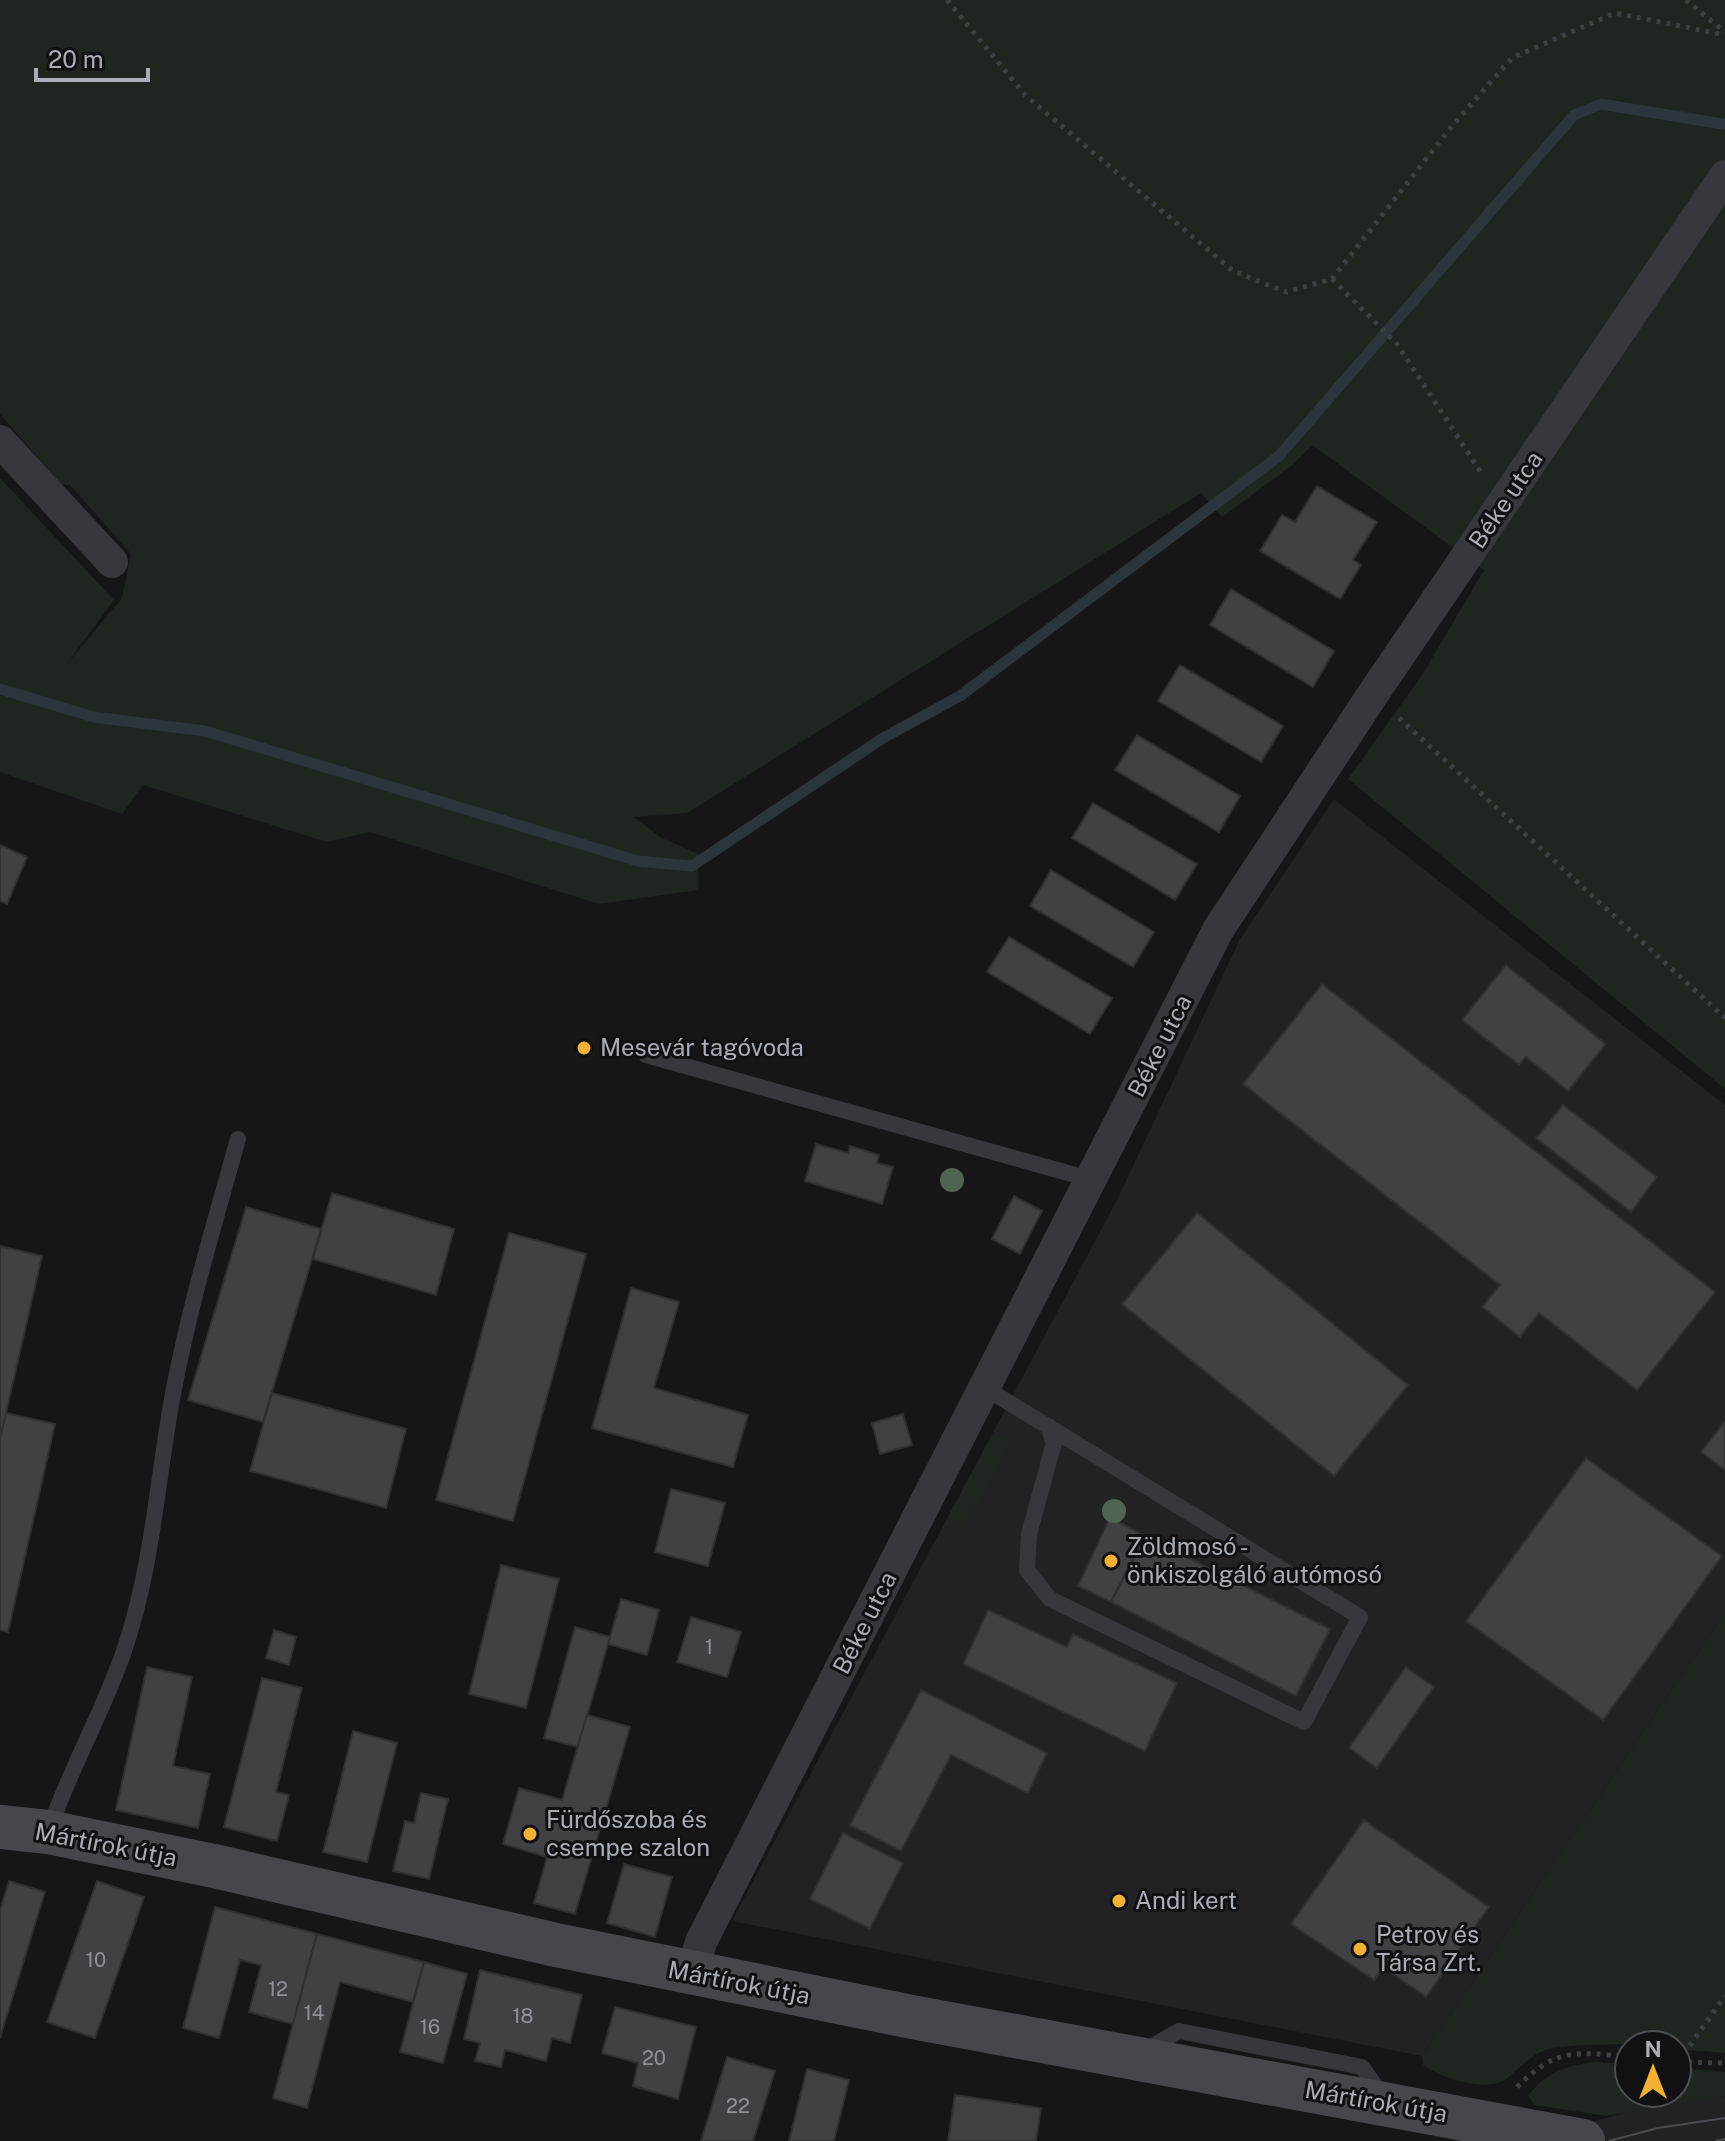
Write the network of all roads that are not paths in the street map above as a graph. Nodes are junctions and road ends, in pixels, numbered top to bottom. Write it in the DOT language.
graph roads {
  1 [pos="1725,176"];
  2 [pos="0,441"];
  3 [pos="112,562"];
  4 [pos="646,1055"];
  5 [pos="238,1139"];
  6 [pos="1093,1180"];
  7 [pos="985,1388"];
  8 [pos="1048,1426"];
  9 [pos="0,1827"];
  10 [pos="48,1832"];
  11 [pos="692,1974"];
  12 [pos="1583,2141"];
  1 -- 6 [label="street, Béke utca"];
  2 -- 3 [label="street"];
  4 -- 6 [label="lane"];
  5 -- 10 [label="lane"];
  6 -- 7 [label="street, Béke utca"];
  7 -- 8 [label="lane"];
  7 -- 11 [label="street, Béke utca"];
  8 -- 8 [label="lane"];
  9 -- 10 [label="main road, Mártírok útja"];
  10 -- 11 [label="main road, Mártírok útja"];
  11 -- 12 [label="main road, Mártírok útja"];
}
